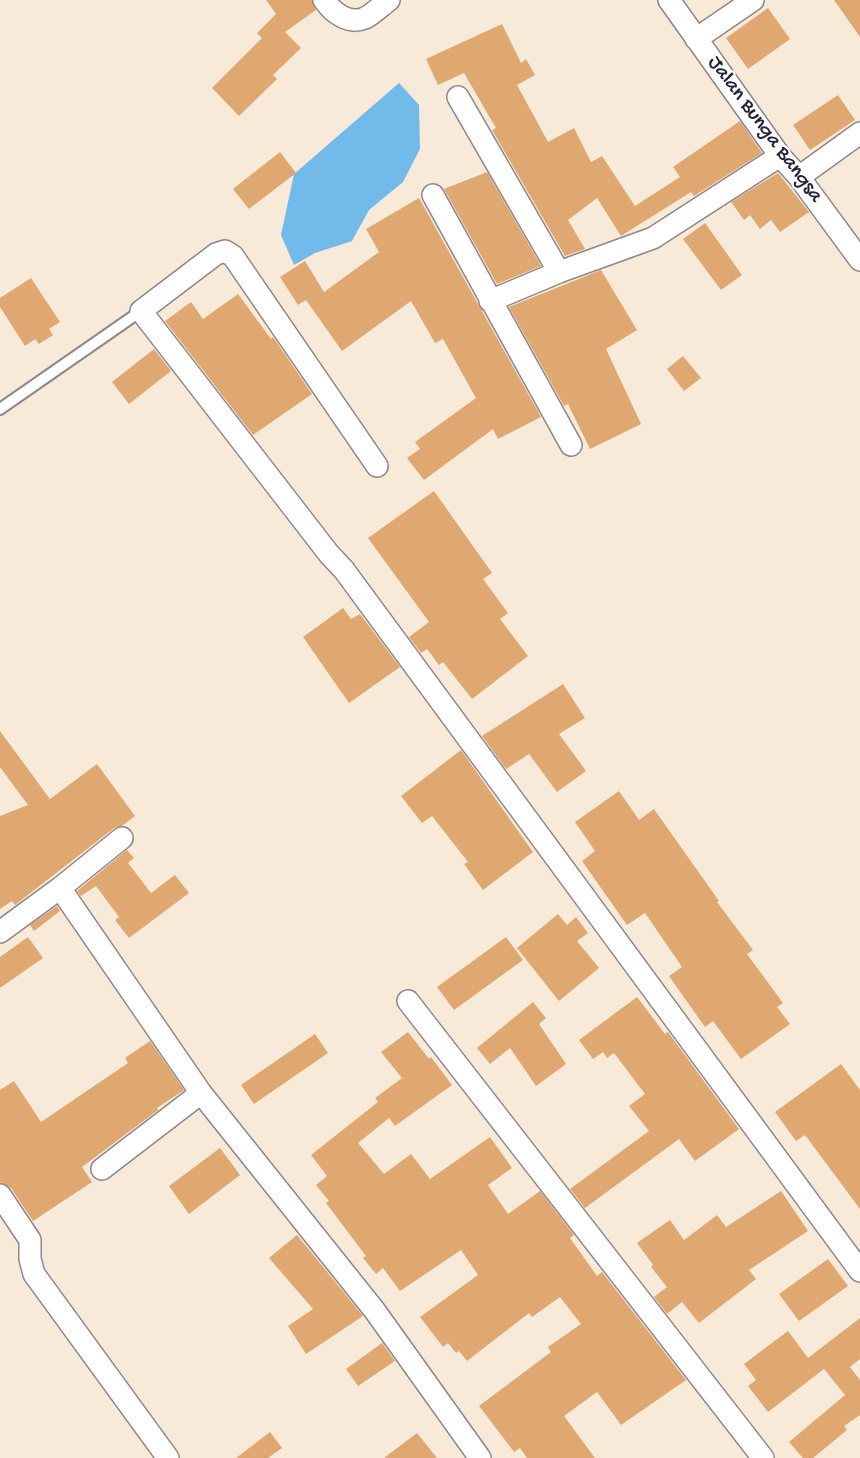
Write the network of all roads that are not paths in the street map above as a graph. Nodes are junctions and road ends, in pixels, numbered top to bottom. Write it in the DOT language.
graph roads {
  1 [pos="324,0"];
  2 [pos="388,0"];
  3 [pos="669,0"];
  4 [pos="753,0"];
  5 [pos="696,39"];
  6 [pos="458,97"];
  7 [pos="860,133"];
  8 [pos="780,156"];
  9 [pos="799,177"];
  10 [pos="433,195"];
  11 [pos="860,260"];
  12 [pos="559,272"];
  13 [pos="490,301"];
  14 [pos="141,311"];
  15 [pos="0,409"];
  16 [pos="571,445"];
  17 [pos="377,466"];
  18 [pos="122,838"];
  19 [pos="60,888"];
  20 [pos="0,932"];
  21 [pos="408,1001"];
  22 [pos="201,1093"];
  23 [pos="102,1169"];
  24 [pos="0,1195"];
  25 [pos="860,1271"];
  26 [pos="168,1458"];
  27 [pos="480,1458"];
  28 [pos="764,1458"];
  1 -- 2 [label="street"];
  3 -- 5 [label="street, Jalan Bunga Bangsa"];
  4 -- 5 [label="street"];
  5 -- 8 [label="street, Jalan Bunga Bangsa"];
  6 -- 12 [label="street"];
  7 -- 9 [label="street"];
  8 -- 9 [label="street, Jalan Bunga Bangsa"];
  8 -- 12 [label="street"];
  9 -- 11 [label="street, Jalan Bunga Bangsa"];
  10 -- 13 [label="street"];
  12 -- 13 [label="street"];
  13 -- 16 [label="street"];
  14 -- 15 [label="lane"];
  14 -- 17 [label="street"];
  14 -- 25 [label="street"];
  18 -- 19 [label="street"];
  19 -- 20 [label="street"];
  19 -- 22 [label="street"];
  21 -- 28 [label="street"];
  22 -- 23 [label="street"];
  22 -- 27 [label="street"];
  24 -- 26 [label="street"];
}
